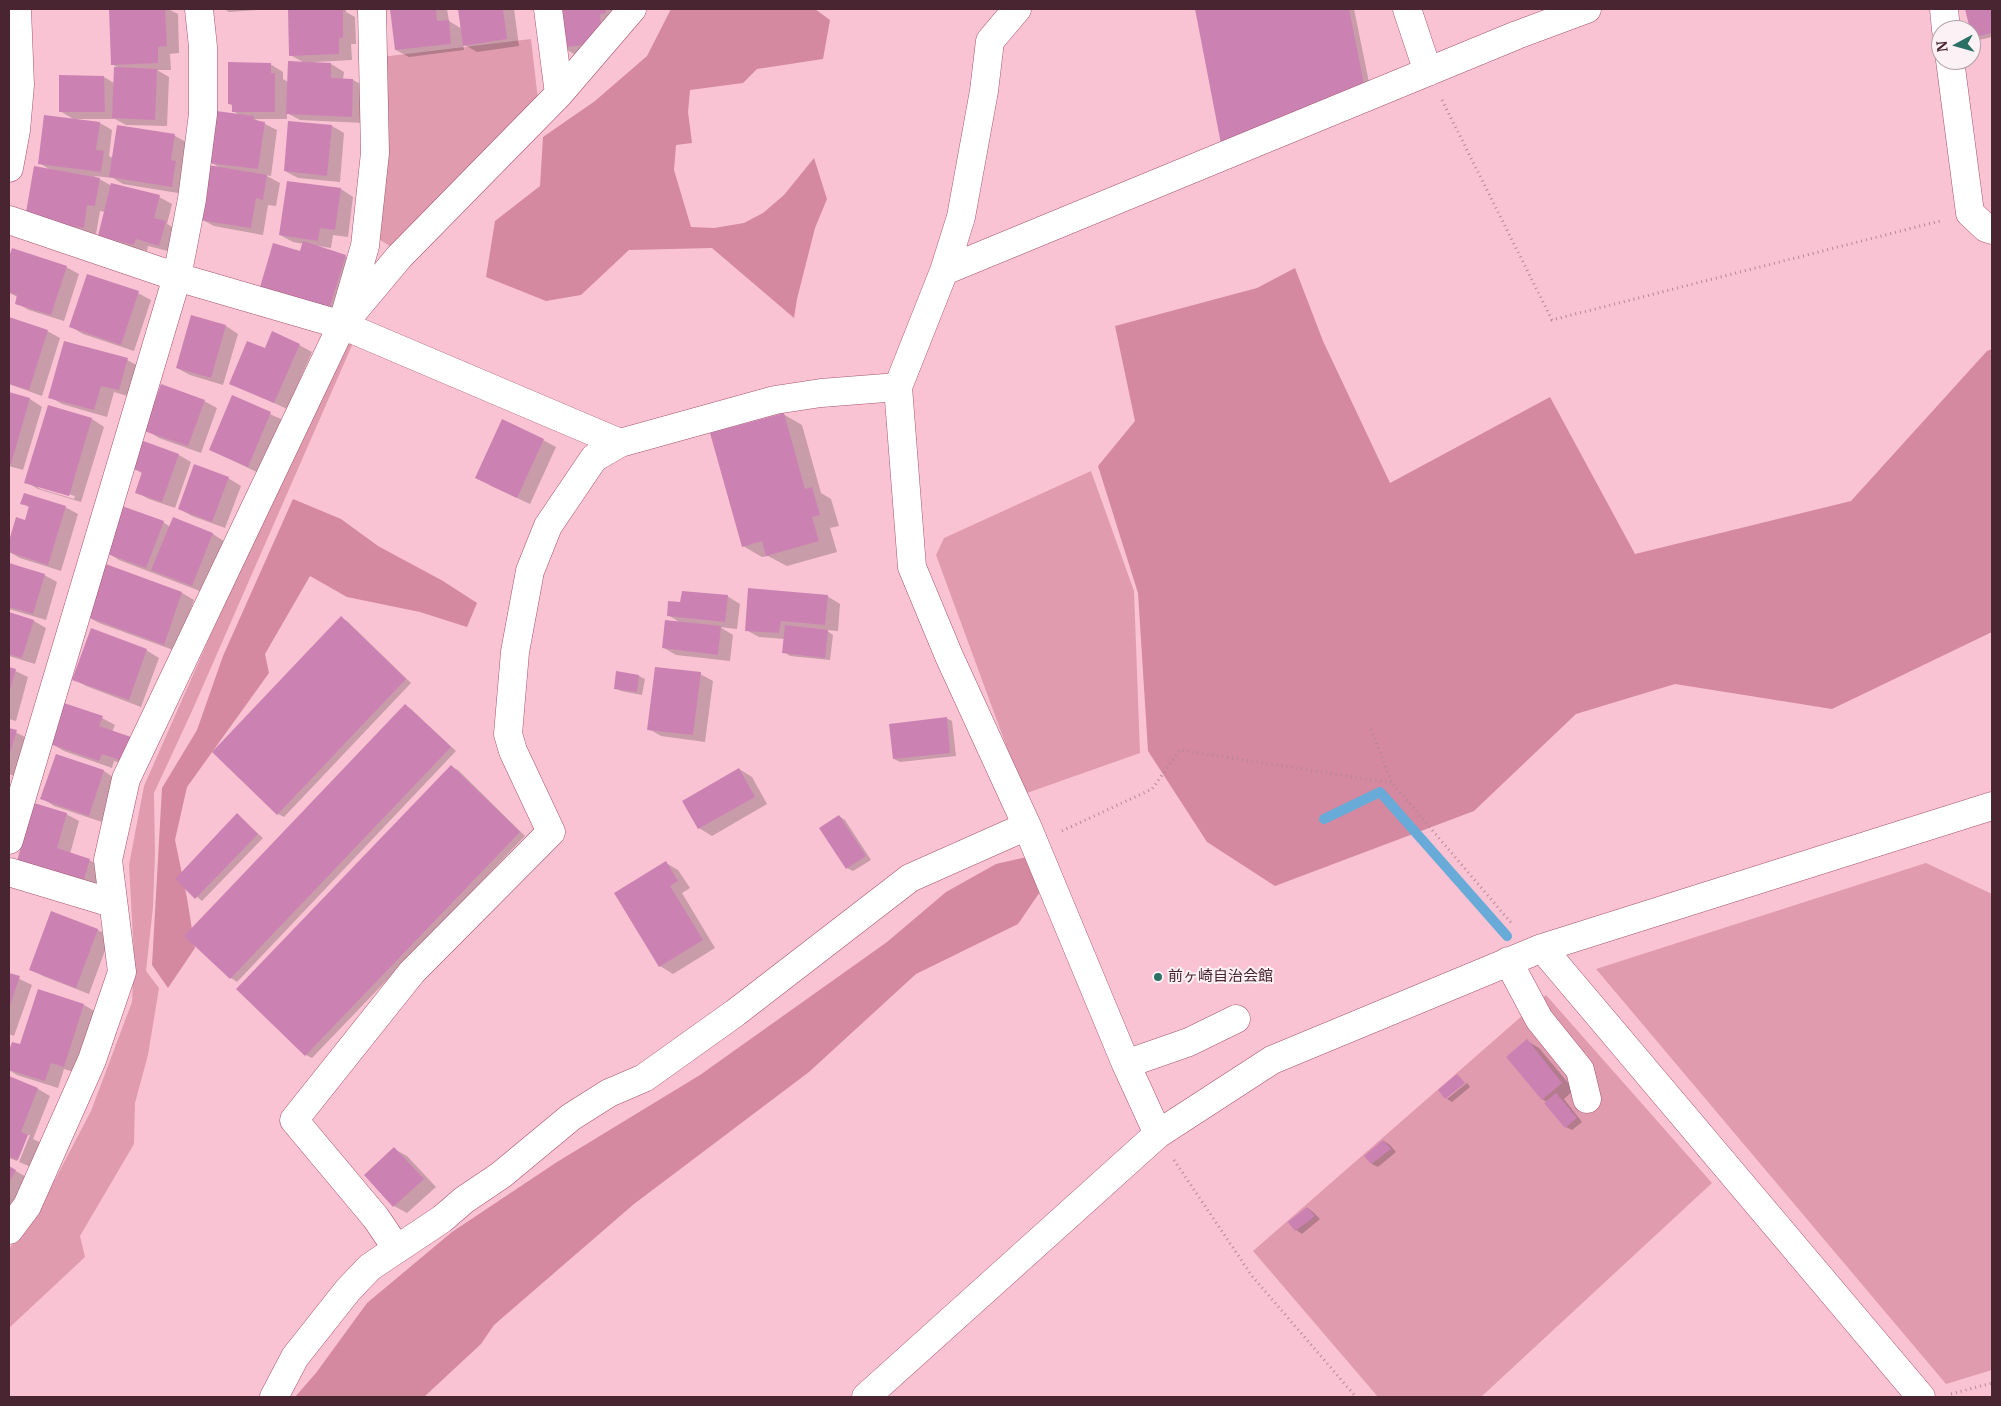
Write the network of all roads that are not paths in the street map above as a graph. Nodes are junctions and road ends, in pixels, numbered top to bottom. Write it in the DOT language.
graph roads {
  1 [pos="17,9"];
  2 [pos="198,9"];
  3 [pos="372,9"];
  4 [pos="548,9"];
  5 [pos="632,9"];
  6 [pos="1018,9"];
  7 [pos="1407,9"];
  8 [pos="1587,9"];
  9 [pos="1951,70"];
  10 [pos="1428,72"];
  11 [pos="559,94"];
  12 [pos="9,168"];
  13 [pos="9,220"];
  14 [pos="1992,230"];
  15 [pos="944,271"];
  16 [pos="177,277"];
  17 [pos="342,325"];
  18 [pos="898,387"];
  19 [pos="620,443"];
  20 [pos="1992,806"];
  21 [pos="1031,835"];
  22 [pos="9,840"];
  23 [pos="9,872"];
  24 [pos="112,903"];
  25 [pos="1538,949"];
  26 [pos="1508,961"];
  27 [pos="1236,1019"];
  28 [pos="1126,1064"];
  29 [pos="1587,1100"];
  30 [pos="1158,1134"];
  31 [pos="9,1230"];
  32 [pos="397,1249"];
  33 [pos="274,1397"];
  34 [pos="866,1397"];
  35 [pos="1920,1397"];
  1 -- 12 [label="street"];
  2 -- 16 [label="street"];
  3 -- 17 [label="street"];
  4 -- 11 [label="street"];
  5 -- 11 [label="street"];
  6 -- 15 [label="street"];
  7 -- 10 [label="street"];
  8 -- 10 [label="street"];
  9 -- 14 [label="street"];
  10 -- 15 [label="street"];
  11 -- 17 [label="street"];
  13 -- 16 [label="street"];
  15 -- 18 [label="street"];
  16 -- 17 [label="street"];
  16 -- 22 [label="street"];
  17 -- 19 [label="street"];
  17 -- 24 [label="street"];
  18 -- 19 [label="street"];
  18 -- 21 [label="street"];
  19 -- 32 [label="street"];
  20 -- 25 [label="street"];
  21 -- 28 [label="street"];
  21 -- 32 [label="street"];
  23 -- 24 [label="street"];
  24 -- 31 [label="street"];
  25 -- 26 [label="street"];
  25 -- 35 [label="street"];
  26 -- 29 [label="street"];
  26 -- 30 [label="street"];
  27 -- 28 [label="street"];
  28 -- 30 [label="street"];
  30 -- 34 [label="street"];
  32 -- 33 [label="street"];
}
